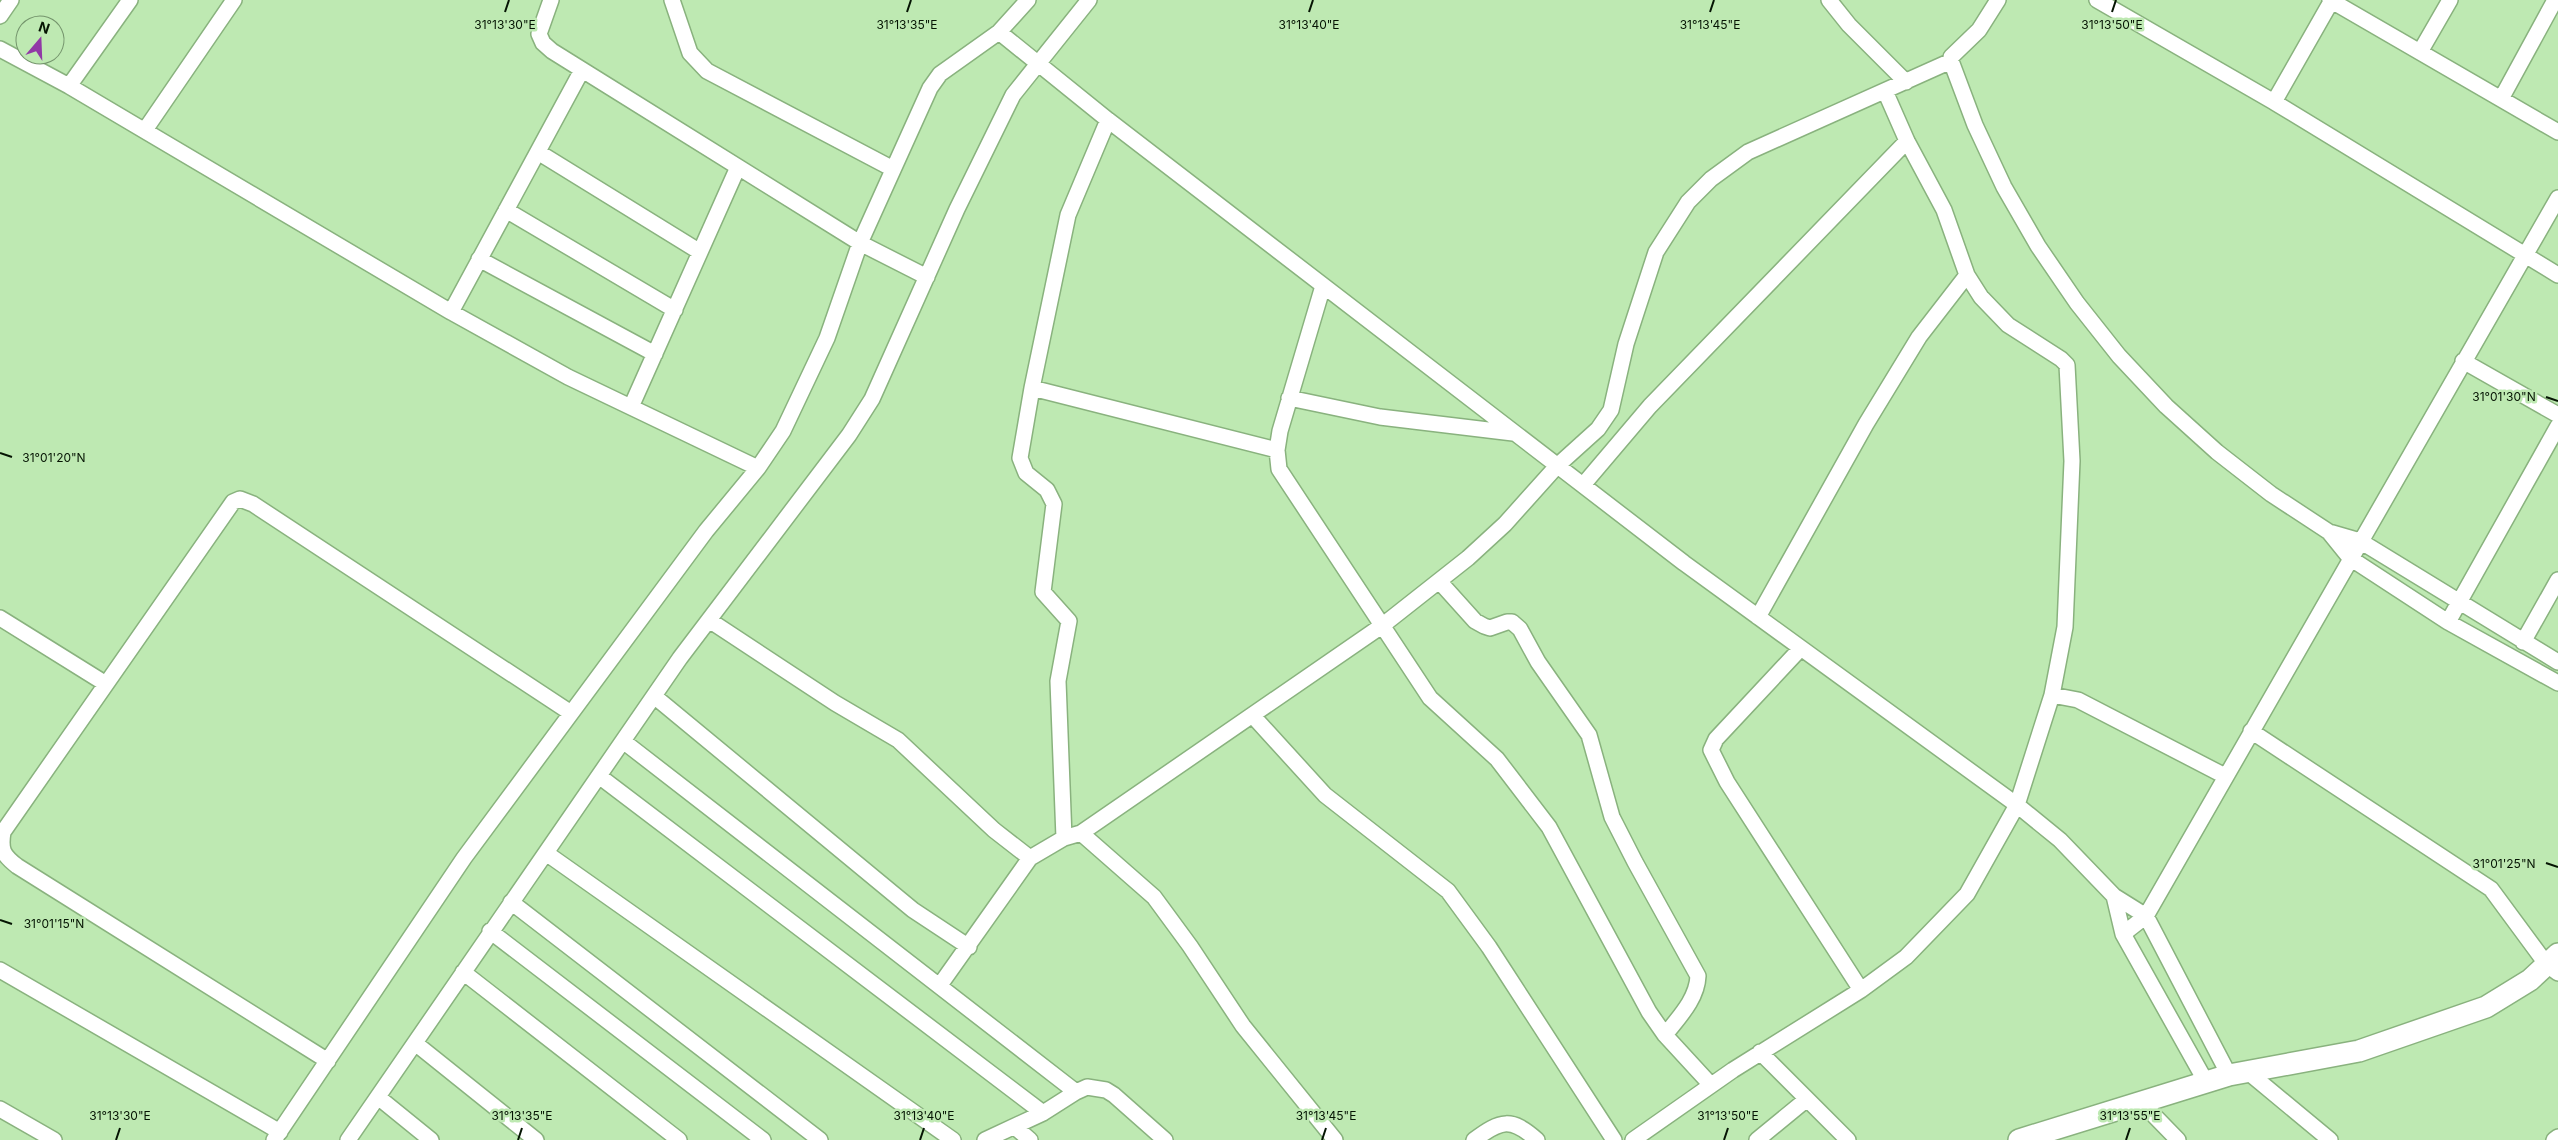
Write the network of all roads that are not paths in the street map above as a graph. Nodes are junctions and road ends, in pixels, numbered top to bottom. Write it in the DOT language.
graph roads {
  1 [pos="11,0"];
  2 [pos="130,0"];
  3 [pos="234,0"];
  4 [pos="551,0"];
  5 [pos="672,0"];
  6 [pos="1028,0"];
  7 [pos="1090,0"];
  8 [pos="1829,0"];
  9 [pos="2097,0"];
  10 [pos="2331,0"];
  11 [pos="2450,0"];
  12 [pos="2555,0"];
  13 [pos="1995,1"];
  14 [pos="0,16"];
  15 [pos="999,32"];
  16 [pos="0,49"];
  17 [pos="2420,52"];
  18 [pos="1951,61"];
  19 [pos="1039,62"];
  20 [pos="582,70"];
  21 [pos="1906,82"];
  22 [pos="69,86"];
  23 [pos="1885,91"];
  24 [pos="2501,99"];
  25 [pos="2274,102"];
  26 [pos="1108,120"];
  27 [pos="145,130"];
  28 [pos="2558,132"];
  29 [pos="1907,141"];
  30 [pos="538,152"];
  31 [pos="738,167"];
  32 [pos="893,169"];
  33 [pos="2558,198"];
  34 [pos="506,210"];
  35 [pos="860,243"];
  36 [pos="700,252"];
  37 [pos="2524,255"];
  38 [pos="479,259"];
  39 [pos="1967,275"];
  40 [pos="2558,275"];
  41 [pos="927,277"];
  42 [pos="1323,286"];
  43 [pos="674,310"];
  44 [pos="451,312"];
  45 [pos="655,354"];
  46 [pos="2464,361"];
  47 [pos="1032,388"];
  48 [pos="1290,398"];
  49 [pos="631,407"];
  50 [pos="2558,415"];
  51 [pos="2558,426"];
  52 [pos="1513,433"];
  53 [pos="1277,450"];
  54 [pos="1557,466"];
  55 [pos="758,468"];
  56 [pos="1583,485"];
  57 [pos="2328,532"];
  58 [pos="2360,541"];
  59 [pos="2350,558"];
  60 [pos="2558,580"];
  61 [pos="1439,581"];
  62 [pos="2461,602"];
  63 [pos="1758,617"];
  64 [pos="0,618"];
  65 [pos="709,620"];
  66 [pos="2448,622"];
  67 [pos="1383,625"];
  68 [pos="2524,642"];
  69 [pos="1801,648"];
  70 [pos="2558,662"];
  71 [pos="2558,683"];
  72 [pos="106,684"];
  73 [pos="2052,695"];
  74 [pos="654,696"];
  75 [pos="571,713"];
  76 [pos="1253,716"];
  77 [pos="2251,731"];
  78 [pos="623,741"];
  79 [pos="599,776"];
  80 [pos="2225,776"];
  81 [pos="2017,805"];
  82 [pos="1081,832"];
  83 [pos="1064,838"];
  84 [pos="546,853"];
  85 [pos="1030,858"];
  86 [pos="2114,896"];
  87 [pos="511,902"];
  88 [pos="2146,916"];
  89 [pos="490,931"];
  90 [pos="2123,934"];
  91 [pos="969,947"];
  92 [pos="2554,964"];
  93 [pos="0,970"];
  94 [pos="463,972"];
  95 [pos="940,985"];
  96 [pos="1861,990"];
  97 [pos="1665,1035"];
  98 [pos="415,1043"];
  99 [pos="1760,1052"];
  100 [pos="328,1061"];
  101 [pos="2238,1073"];
  102 [pos="2206,1082"];
  103 [pos="1711,1085"];
  104 [pos="1076,1092"];
  105 [pos="378,1097"];
  106 [pos="1807,1099"];
  107 [pos="2140,1101"];
  108 [pos="0,1109"];
  109 [pos="1043,1113"];
  110 [pos="1015,1127"];
  111 [pos="277,1136"];
  112 [pos="2045,1136"];
  113 [pos="2558,1137"];
  114 [pos="54,1140"];
  115 [pos="348,1140"];
  116 [pos="431,1140"];
  117 [pos="536,1140"];
  118 [pos="679,1140"];
  119 [pos="763,1140"];
  120 [pos="820,1140"];
  121 [pos="953,1140"];
  122 [pos="985,1140"];
  123 [pos="1030,1140"];
  124 [pos="1165,1140"];
  125 [pos="1335,1140"];
  126 [pos="1474,1140"];
  127 [pos="1537,1140"];
  128 [pos="1614,1140"];
  129 [pos="1633,1140"];
  130 [pos="1757,1140"];
  131 [pos="1848,1140"];
  132 [pos="2018,1140"];
  133 [pos="2178,1140"];
  134 [pos="2330,1140"];
  135 [pos="2554,1140"];
  1 -- 14 [label="street"];
  2 -- 22 [label="street"];
  3 -- 27 [label="street"];
  4 -- 20 [label="street"];
  5 -- 32 [label="street"];
  6 -- 15 [label="street"];
  7 -- 19 [label="street"];
  8 -- 21 [label="street"];
  9 -- 25 [label="street"];
  10 -- 17 [label="street"];
  10 -- 25 [label="street"];
  11 -- 17 [label="street"];
  12 -- 24 [label="street"];
  13 -- 18 [label="street"];
  15 -- 19 [label="street"];
  15 -- 32 [label="street"];
  16 -- 22 [label="street"];
  17 -- 24 [label="street"];
  18 -- 21 [label="street"];
  18 -- 57 [label="street"];
  19 -- 26 [label="street"];
  19 -- 41 [label="street"];
  20 -- 30 [label="street"];
  20 -- 31 [label="street"];
  21 -- 23 [label="street"];
  22 -- 27 [label="street"];
  23 -- 29 [label="street"];
  23 -- 54 [label="street"];
  24 -- 28 [label="street"];
  25 -- 37 [label="street"];
  26 -- 42 [label="street"];
  26 -- 47 [label="street"];
  27 -- 44 [label="street"];
  29 -- 39 [label="street"];
  29 -- 56 [label="street"];
  30 -- 34 [label="street"];
  30 -- 36 [label="street"];
  31 -- 35 [label="street"];
  31 -- 36 [label="street"];
  32 -- 35 [label="street"];
  33 -- 37 [label="street"];
  34 -- 38 [label="street"];
  34 -- 43 [label="street"];
  35 -- 41 [label="street"];
  35 -- 55 [label="street"];
  36 -- 43 [label="street"];
  37 -- 40 [label="street"];
  37 -- 46 [label="street"];
  38 -- 44 [label="street"];
  38 -- 45 [label="street"];
  39 -- 63 [label="street"];
  39 -- 73 [label="street"];
  41 -- 65 [label="street"];
  42 -- 48 [label="street"];
  42 -- 52 [label="street"];
  43 -- 45 [label="street"];
  44 -- 49 [label="street"];
  45 -- 49 [label="street"];
  46 -- 50 [label="street"];
  46 -- 58 [label="street"];
  47 -- 53 [label="street"];
  47 -- 83 [label="street"];
  48 -- 52 [label="street"];
  48 -- 53 [label="street"];
  49 -- 55 [label="street"];
  51 -- 62 [label="street"];
  52 -- 54 [label="street"];
  53 -- 67 [label="street"];
  54 -- 56 [label="street"];
  54 -- 61 [label="street"];
  55 -- 75 [label="street"];
  56 -- 63 [label="street"];
  57 -- 58 [label="street"];
  57 -- 59 [label="street"];
  58 -- 59 [label="street"];
  58 -- 62 [label="street"];
  59 -- 66 [label="street"];
  59 -- 77 [label="street"];
  60 -- 68 [label="street"];
  61 -- 67 [label="street"];
  61 -- 97 [label="street"];
  62 -- 66 [label="street"];
  62 -- 68 [label="street"];
  63 -- 69 [label="street"];
  64 -- 72 [label="street"];
  65 -- 74 [label="street"];
  65 -- 85 [label="street"];
  66 -- 71 [label="street"];
  67 -- 76 [label="street"];
  67 -- 97 [label="street"];
  68 -- 70 [label="street"];
  69 -- 81 [label="street"];
  69 -- 96 [label="street"];
  72 -- 75 [label="street"];
  72 -- 100 [label="street"];
  73 -- 80 [label="street"];
  73 -- 81 [label="street"];
  74 -- 78 [label="street"];
  74 -- 91 [label="street"];
  75 -- 100 [label="street"];
  76 -- 82 [label="street"];
  76 -- 128 [label="street"];
  77 -- 80 [label="street"];
  77 -- 92 [label="street"];
  78 -- 79 [label="street"];
  78 -- 95 [label="street"];
  79 -- 84 [label="street"];
  79 -- 109 [label="street"];
  80 -- 88 [label="street"];
  81 -- 86 [label="street"];
  81 -- 96 [label="street"];
  82 -- 83 [label="street"];
  82 -- 125 [label="street"];
  83 -- 85 [label="street"];
  84 -- 87 [label="street"];
  84 -- 121 [label="street"];
  85 -- 91 [label="street"];
  86 -- 88 [label="street"];
  86 -- 90 [label="street"];
  87 -- 89 [label="street"];
  87 -- 120 [label="street"];
  88 -- 90 [label="street"];
  88 -- 101 [label="street"];
  89 -- 94 [label="street"];
  89 -- 119 [label="street"];
  90 -- 102 [label="street"];
  91 -- 95 [label="street"];
  92 -- 101 [label="street"];
  93 -- 111 [label="street"];
  94 -- 98 [label="street"];
  94 -- 118 [label="street"];
  95 -- 104 [label="street"];
  96 -- 99 [label="street"];
  97 -- 103 [label="street"];
  98 -- 105 [label="street"];
  98 -- 117 [label="street"];
  99 -- 103 [label="street"];
  99 -- 106 [label="street"];
  100 -- 111 [label="street"];
  101 -- 102 [label="street"];
  101 -- 134 [label="street"];
  102 -- 107 [label="street"];
  103 -- 129 [label="street"];
  104 -- 109 [label="street"];
  104 -- 124 [label="street"];
  105 -- 115 [label="street"];
  105 -- 116 [label="street"];
  106 -- 130 [label="street"];
  106 -- 131 [label="street"];
  107 -- 112 [label="street"];
  107 -- 133 [label="street"];
  108 -- 114 [label="street"];
  109 -- 110 [label="street"];
  110 -- 122 [label="street"];
  110 -- 123 [label="street"];
  112 -- 132 [label="street"];
  113 -- 135 [label="street"];
  126 -- 127 [label="street"];
}
